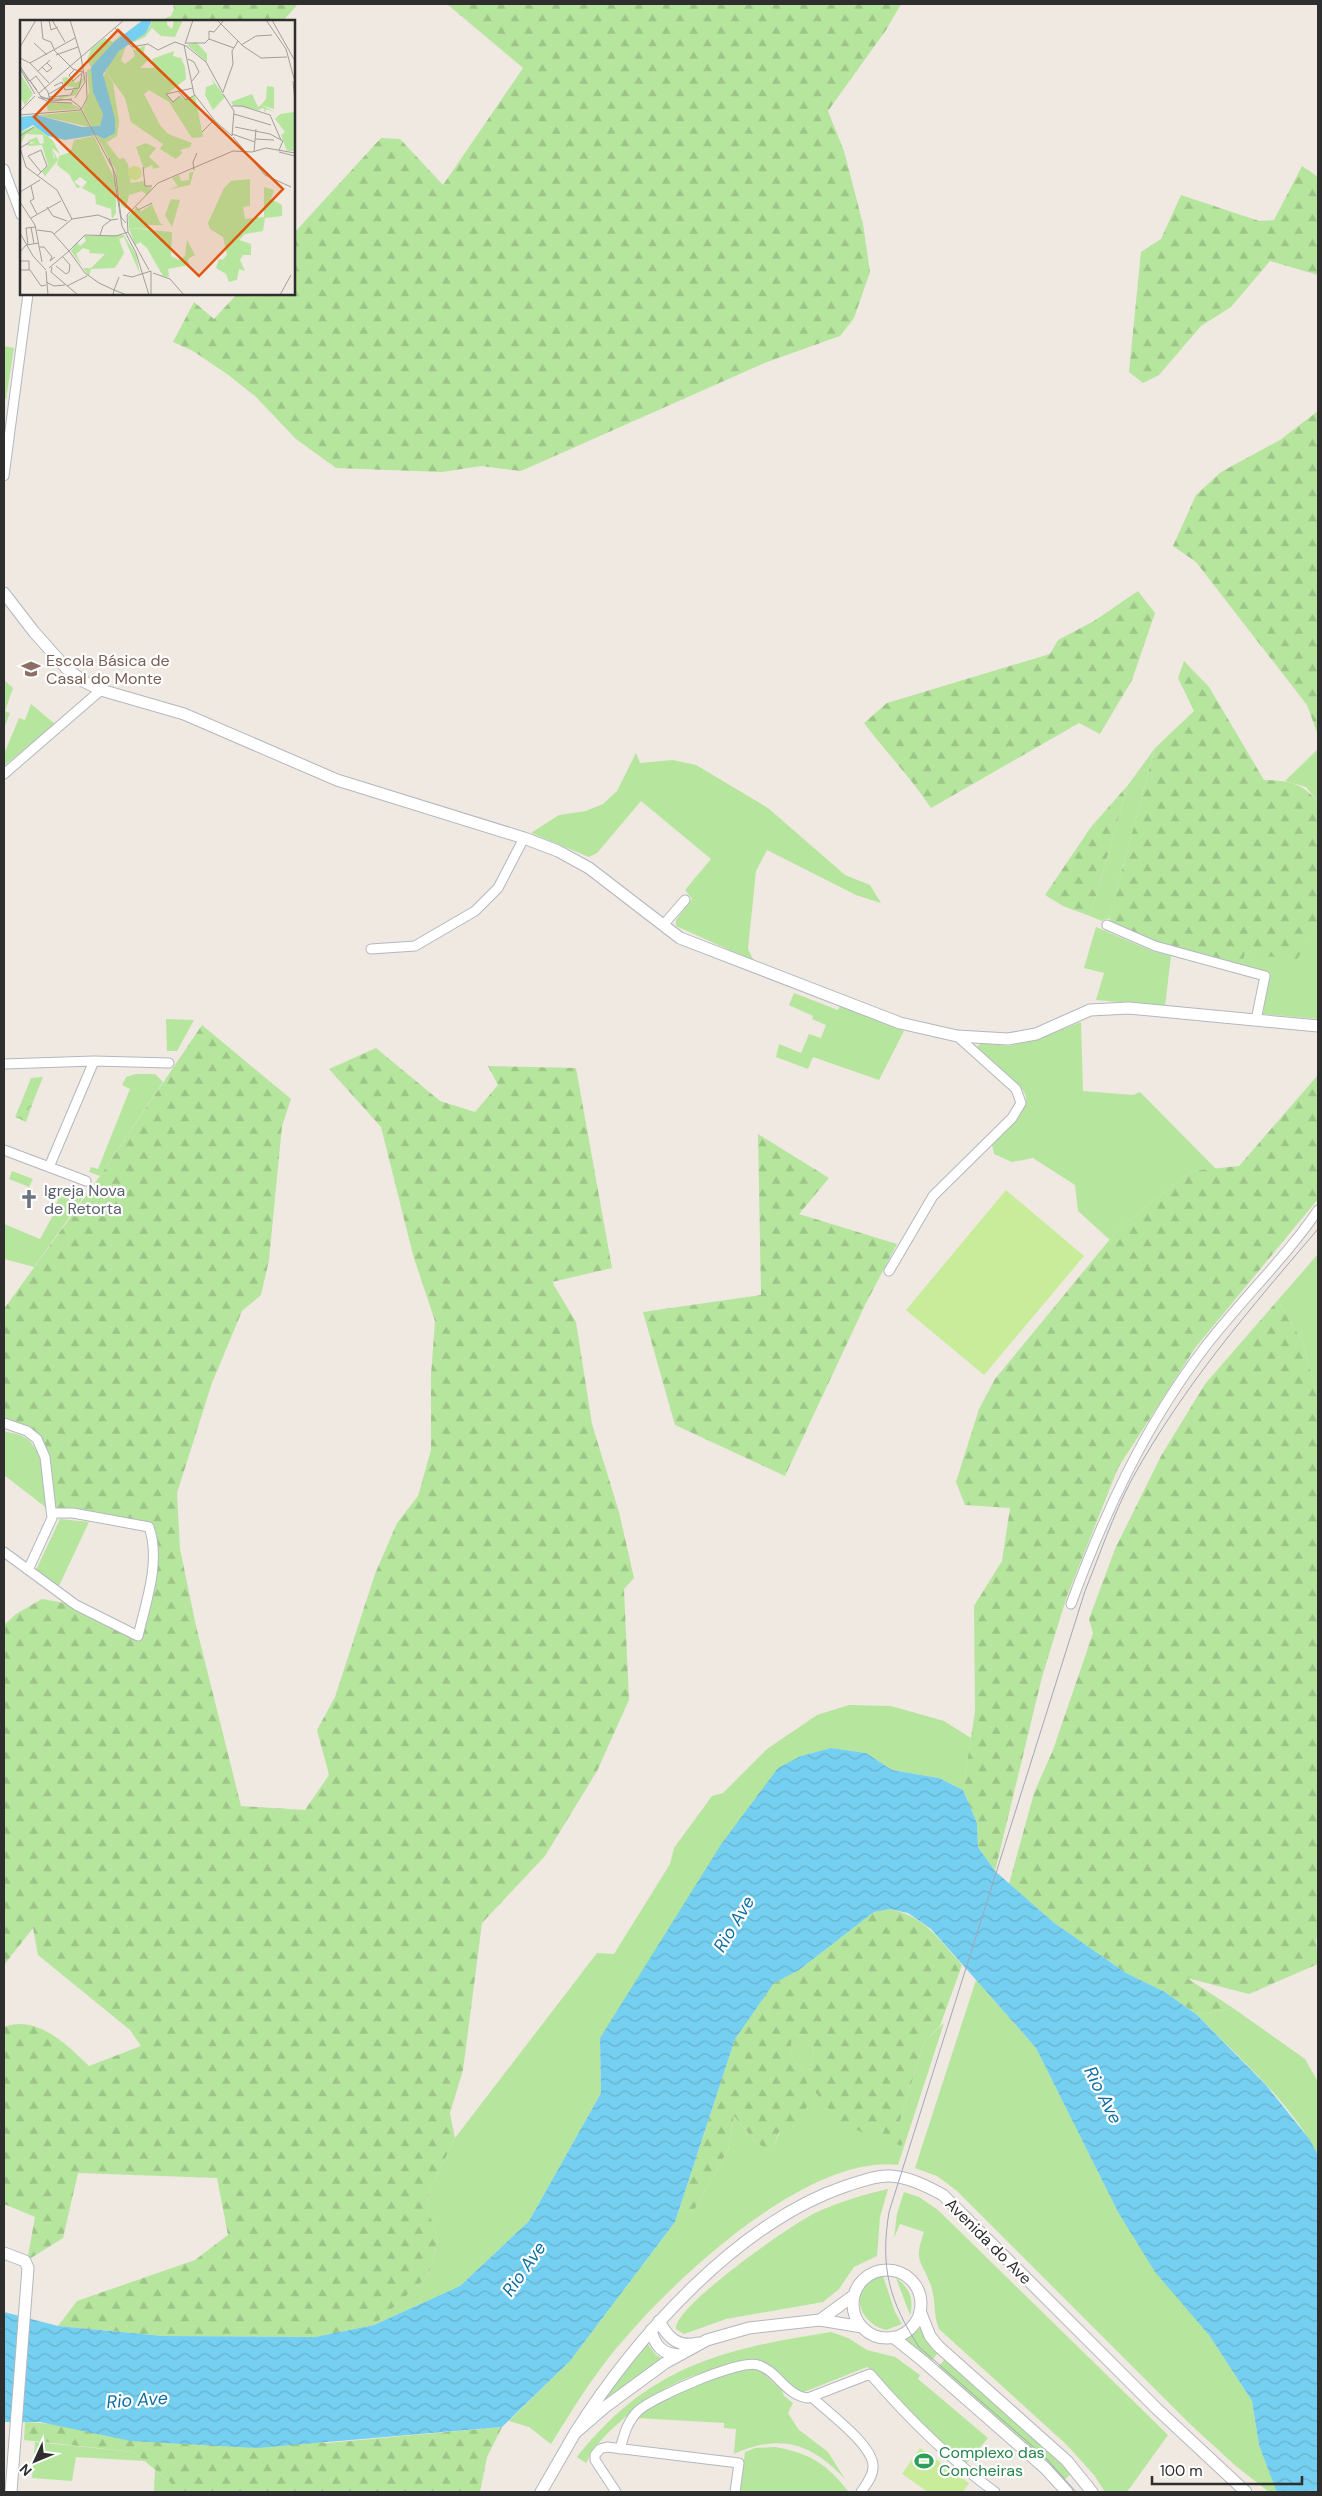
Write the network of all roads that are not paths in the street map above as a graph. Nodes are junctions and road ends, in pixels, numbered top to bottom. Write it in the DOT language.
graph roads {
  1 [pos="4,169"];
  2 [pos="20,212"];
  3 [pos="28,295"];
  4 [pos="4,476"];
  5 [pos="4,593"];
  6 [pos="101,690"];
  7 [pos="4,774"];
  8 [pos="524,838"];
  9 [pos="685,900"];
  10 [pos="664,924"];
  11 [pos="1107,925"];
  12 [pos="371,949"];
  13 [pos="1256,1020"];
  14 [pos="1318,1026"];
  15 [pos="957,1036"];
  16 [pos="94,1062"];
  17 [pos="169,1063"];
  18 [pos="4,1064"];
  19 [pos="4,1150"];
  20 [pos="49,1167"];
  21 [pos="86,1181"];
  22 [pos="1318,1210"];
  23 [pos="889,1271"];
  24 [pos="4,1423"];
  25 [pos="52,1513"];
  26 [pos="4,1552"];
  27 [pos="28,1570"];
  28 [pos="1071,1604"];
  29 [pos="4,2253"];
  30 [pos="853,2296"];
  31 [pos="920,2311"];
  32 [pos="820,2320"];
  33 [pos="655,2326"];
  34 [pos="862,2327"];
  35 [pos="893,2337"];
  36 [pos="707,2340"];
  37 [pos="679,2355"];
  38 [pos="812,2396"];
  39 [pos="575,2433"];
  40 [pos="620,2449"];
  41 [pos="11,2492"];
  42 [pos="541,2492"];
  43 [pos="616,2492"];
  44 [pos="735,2492"];
  45 [pos="861,2492"];
  46 [pos="995,2492"];
  47 [pos="1067,2492"];
  48 [pos="1092,2492"];
  49 [pos="1246,2492"];
  1 -- 2 [label="street"];
  3 -- 4 [label="street"];
  5 -- 6 [label="street"];
  6 -- 7 [label="street"];
  6 -- 8 [label="street"];
  8 -- 10 [label="street"];
  8 -- 12 [label="street"];
  9 -- 10 [label="street"];
  10 -- 15 [label="street"];
  11 -- 13 [label="street"];
  13 -- 14 [label="street"];
  13 -- 15 [label="street"];
  15 -- 23 [label="street"];
  16 -- 17 [label="street"];
  16 -- 18 [label="street"];
  16 -- 20 [label="street"];
  19 -- 20 [label="street"];
  20 -- 21 [label="street"];
  22 -- 28 [label="street"];
  24 -- 25 [label="street"];
  25 -- 27 [label="street"];
  25 -- 27 [label="street"];
  26 -- 27 [label="street"];
  29 -- 41 [label="street"];
  30 -- 31 [label="street"];
  30 -- 32 [label="street"];
  30 -- 34 [label="street"];
  31 -- 35 [label="street"];
  31 -- 48 [label="street"];
  32 -- 34 [label="street"];
  32 -- 36 [label="street"];
  33 -- 36 [label="street"];
  33 -- 37 [label="street"];
  33 -- 39 [label="street, Avenida do Ave"];
  33 -- 49 [label="street, Avenida do Ave"];
  34 -- 35 [label="street"];
  35 -- 47 [label="street"];
  36 -- 37 [label="street"];
  37 -- 39 [label="street"];
  38 -- 40 [label="street"];
  38 -- 45 [label="street"];
  38 -- 46 [label="street"];
  39 -- 42 [label="street, Avenida do Ave"];
  40 -- 43 [label="street"];
  40 -- 44 [label="street"];
}
